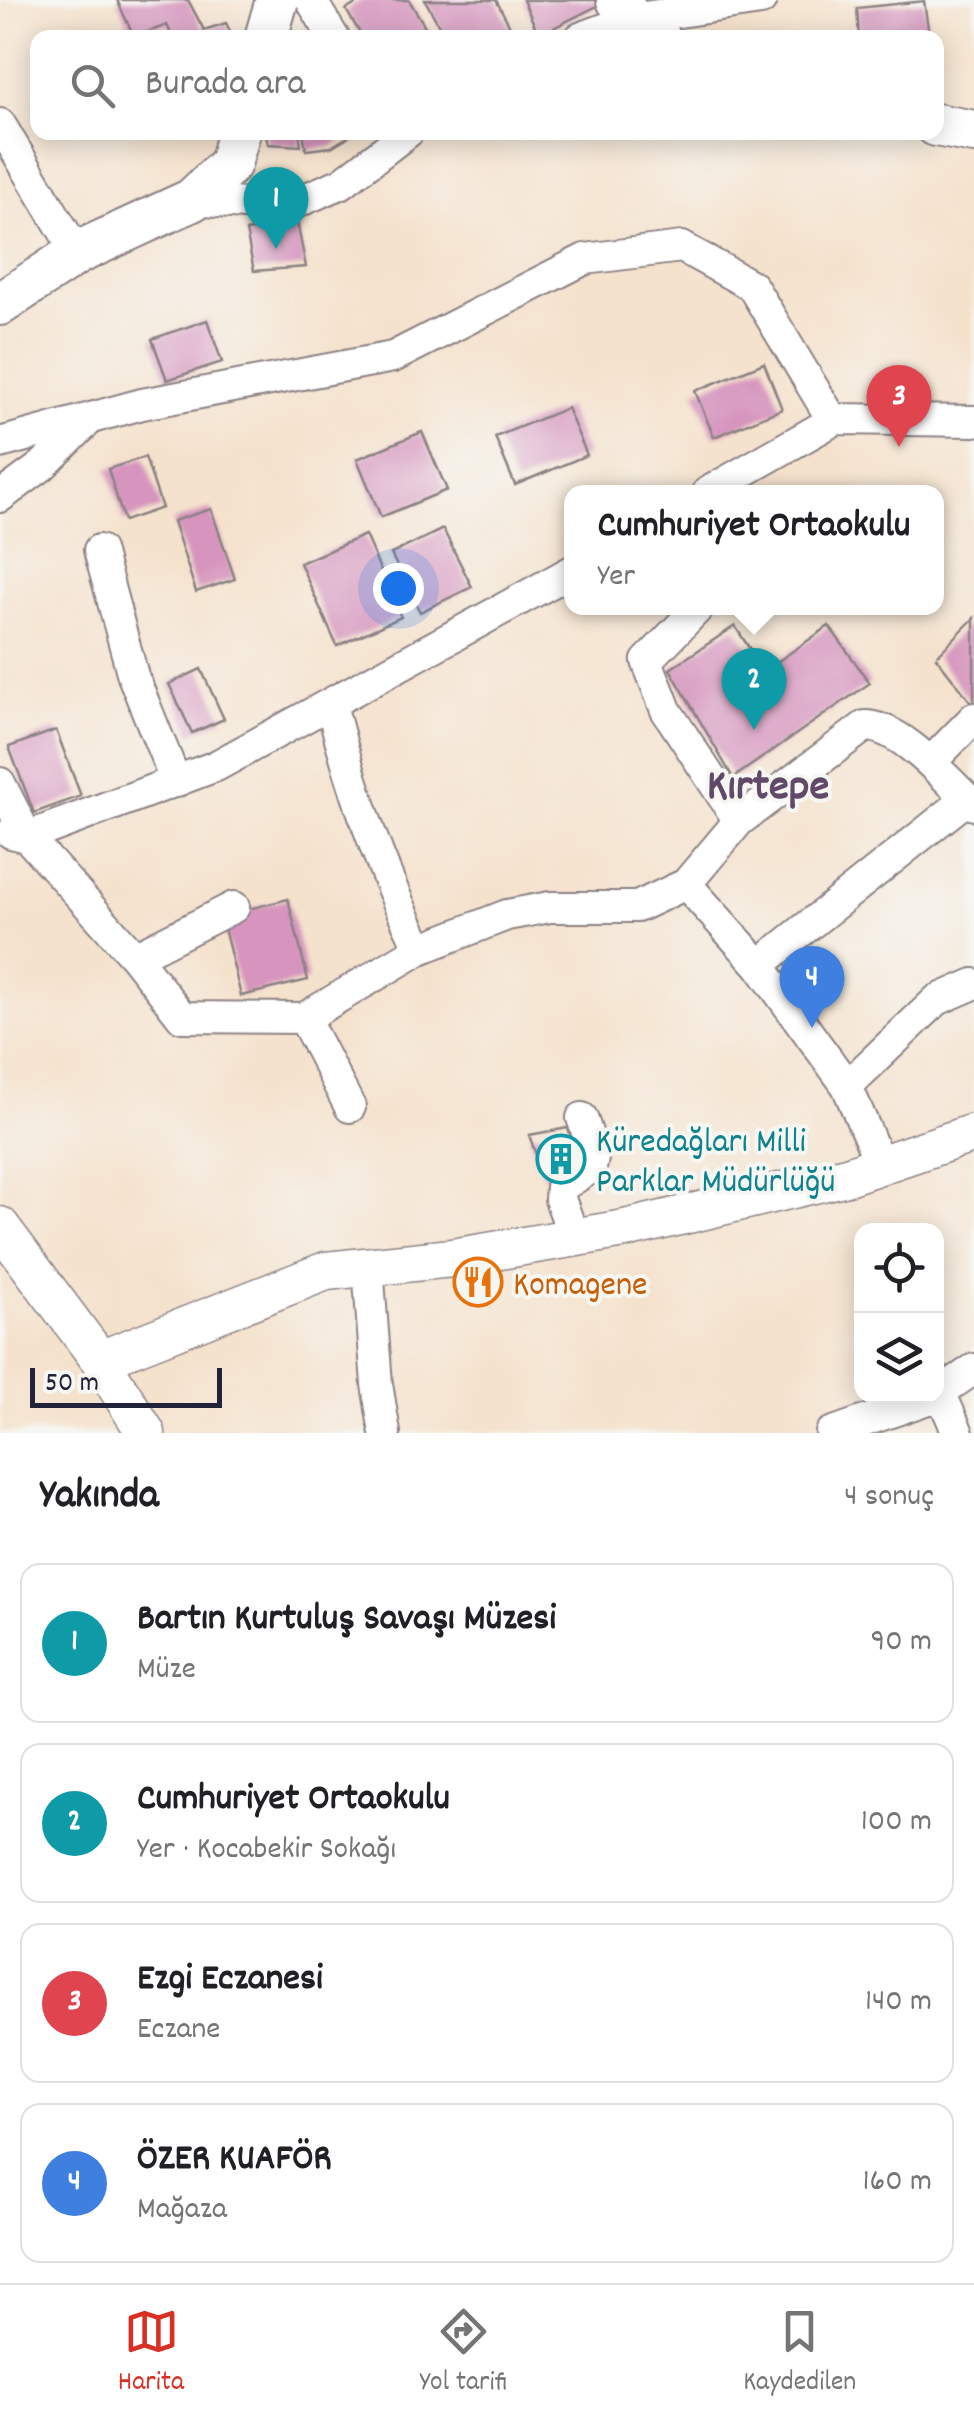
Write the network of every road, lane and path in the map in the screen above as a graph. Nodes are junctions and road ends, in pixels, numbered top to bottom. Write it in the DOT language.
graph roads {
  1 [pos="277,0"];
  2 [pos="310,0"];
  3 [pos="761,0"];
  4 [pos="635,19"];
  5 [pos="268,30"];
  6 [pos="329,30"];
  7 [pos="603,30"];
  8 [pos="944,104"];
  9 [pos="974,110"];
  10 [pos="0,124"];
  11 [pos="944,126"];
  12 [pos="974,132"];
  13 [pos="398,140"];
  14 [pos="235,148"];
  15 [pos="192,200"];
  16 [pos="250,202"];
  17 [pos="77,254"];
  18 [pos="0,304"];
  19 [pos="91,418"];
  20 [pos="974,420"];
  21 [pos="833,421"];
  22 [pos="0,443"];
  23 [pos="720,485"];
  24 [pos="0,497"];
  25 [pos="100,550"];
  26 [pos="564,575"];
  27 [pos="691,615"];
  28 [pos="330,704"];
  29 [pos="974,718"];
  30 [pos="930,762"];
  31 [pos="176,782"];
  32 [pos="0,783"];
  33 [pos="971,802"];
  34 [pos="740,821"];
  35 [pos="14,834"];
  36 [pos="686,884"];
  37 [pos="234,907"];
  38 [pos="420,949"];
  39 [pos="135,957"];
  40 [pos="759,966"];
  41 [pos="974,984"];
  42 [pos="304,1018"];
  43 [pos="846,1086"];
  44 [pos="350,1107"];
  45 [pos="582,1118"];
  46 [pos="974,1133"];
  47 [pos="881,1166"];
  48 [pos="0,1226"];
  49 [pos="574,1237"];
  50 [pos="368,1267"];
  51 [pos="100,1360"];
  52 [pos="974,1370"];
  53 [pos="944,1391"];
  54 [pos="916,1403"];
  55 [pos="942,1403"];
  56 [pos="146,1433"];
  57 [pos="385,1433"];
  58 [pos="832,1433"];
  59 [pos="958,1433"];
  1 -- 5 [label="main road"];
  2 -- 6 [label="street"];
  3 -- 4 [label="street"];
  4 -- 7 [label="street"];
  8 -- 9 [label="main road"];
  10 -- 17 [label="street"];
  11 -- 12 [label="main road"];
  13 -- 16 [label="street"];
  14 -- 15 [label="main road"];
  14 -- 16 [label="street"];
  15 -- 16 [label="street"];
  15 -- 17 [label="main road"];
  17 -- 18 [label="main road"];
  19 -- 21 [label="street"];
  19 -- 22 [label="street"];
  19 -- 24 [label="street"];
  20 -- 21 [label="street"];
  21 -- 23 [label="street"];
  25 -- 31 [label="street"];
  26 -- 28 [label="street"];
  27 -- 34 [label="street"];
  28 -- 31 [label="street"];
  28 -- 38 [label="street"];
  29 -- 30 [label="street"];
  30 -- 33 [label="street"];
  30 -- 34 [label="street"];
  31 -- 35 [label="street"];
  32 -- 35 [label="street"];
  33 -- 40 [label="street"];
  34 -- 36 [label="street"];
  35 -- 39 [label="street"];
  36 -- 38 [label="street"];
  36 -- 40 [label="street"];
  37 -- 39 [label="street"];
  38 -- 42 [label="street"];
  39 -- 42 [label="street"];
  40 -- 43 [label="street"];
  41 -- 43 [label="street"];
  42 -- 44 [label="street"];
  43 -- 47 [label="street"];
  45 -- 49 [label="street"];
  46 -- 47 [label="street"];
  47 -- 49 [label="street"];
  48 -- 51 [label="street"];
  49 -- 50 [label="street"];
  50 -- 51 [label="street"];
  50 -- 57 [label="street"];
  51 -- 56 [label="street"];
  52 -- 53 [label="street"];
  54 -- 58 [label="street"];
  55 -- 59 [label="street"];
}
